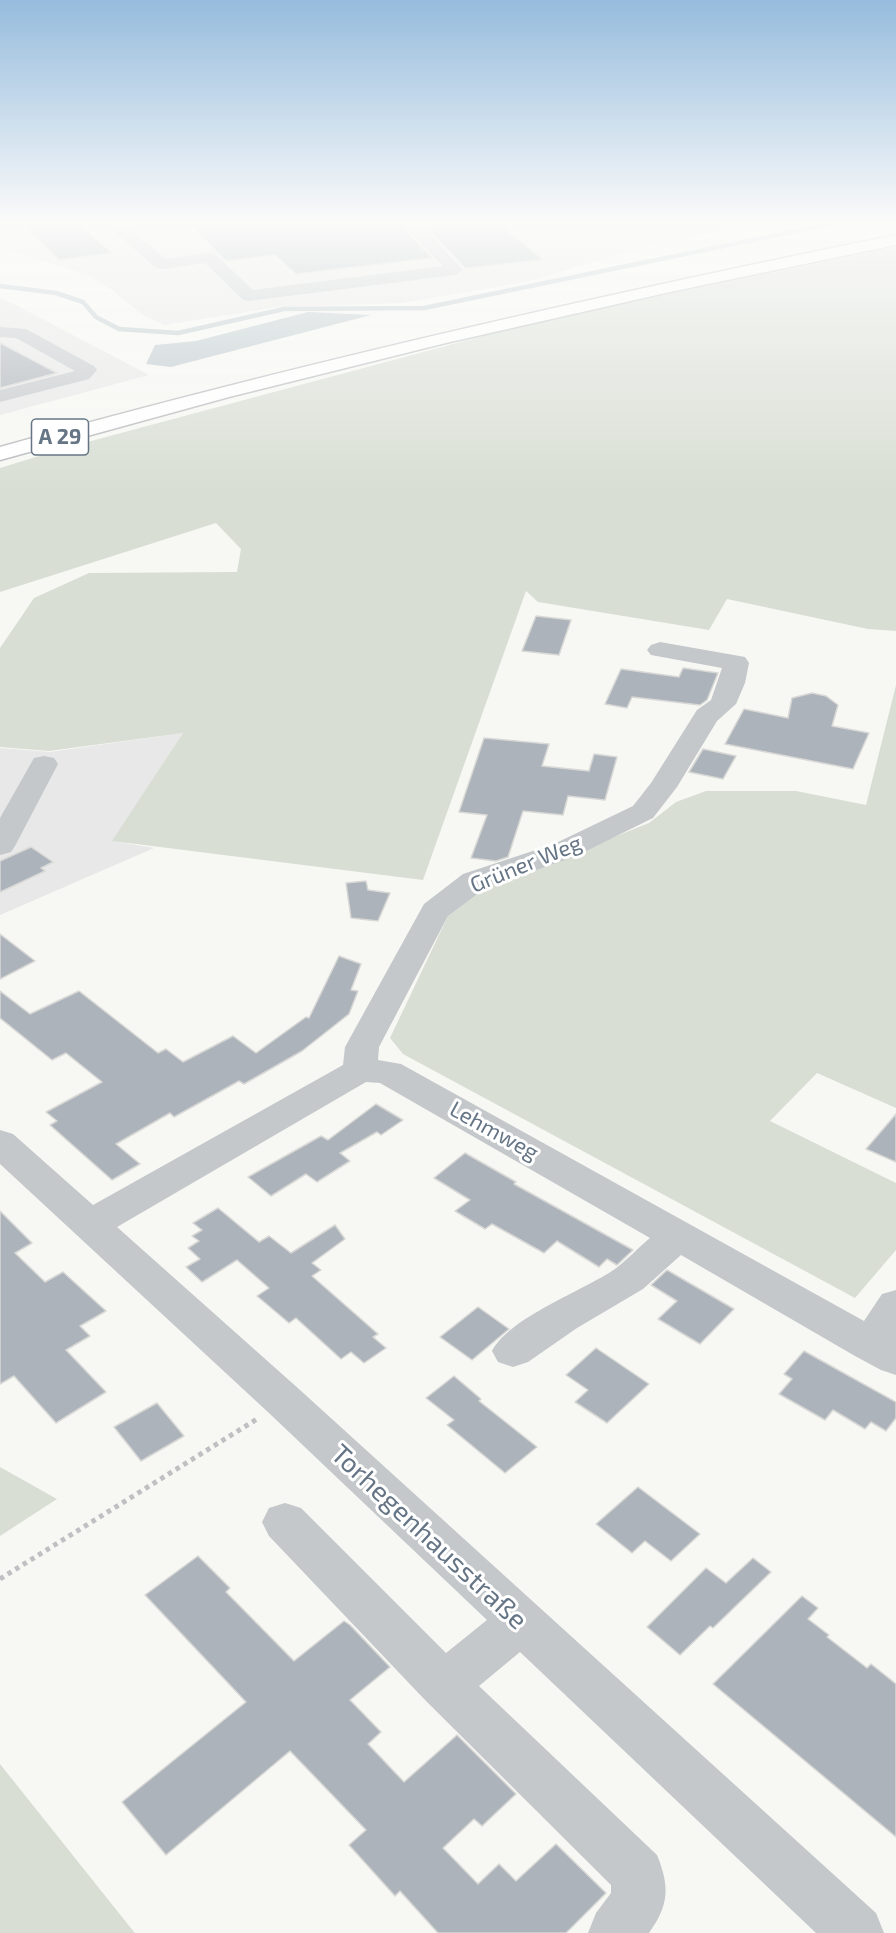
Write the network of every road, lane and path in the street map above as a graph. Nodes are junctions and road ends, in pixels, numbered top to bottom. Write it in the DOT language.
graph roads {
  1 [pos="503,312"];
  2 [pos="549,312"];
  3 [pos="0,333"];
  4 [pos="0,396"];
  5 [pos="120,420"];
  6 [pos="0,440"];
  7 [pos="0,454"];
  8 [pos="0,460"];
  9 [pos="660,650"];
  10 [pos="44,764"];
  11 [pos="0,846"];
  12 [pos="360,1070"];
  13 [pos="0,1143"];
  14 [pos="89,1225"];
  15 [pos="678,1235"];
  16 [pos="896,1305"];
  17 [pos="513,1351"];
  18 [pos="883,1352"];
  19 [pos="285,1402"];
  20 [pos="285,1522"];
  21 [pos="0,1579"];
  22 [pos="521,1621"];
  23 [pos="444,1685"];
  24 [pos="616,1933"];
  25 [pos="856,1933"];
  1 -- 6 [label="highway, A 29"];
  2 -- 5 [label="highway, A 29"];
  3 -- 4 [label="street"];
  5 -- 7 [label="highway, A 29"];
  5 -- 8 [label="highway"];
  9 -- 12 [label="street, Grüner Weg"];
  10 -- 11 [label="street"];
  12 -- 14 [label="street"];
  12 -- 15 [label="street, Lehmweg"];
  13 -- 14 [label="street, Torhegenhausstraße"];
  14 -- 19 [label="street, Torhegenhausstraße"];
  15 -- 17 [label="street"];
  15 -- 18 [label="street, Lehmweg"];
  16 -- 18 [label="street"];
  19 -- 21 [label="path"];
  19 -- 22 [label="street, Torhegenhausstraße"];
  20 -- 23 [label="street"];
  22 -- 23 [label="street"];
  22 -- 25 [label="street, Torhegenhausstraße"];
  23 -- 24 [label="street"];
}
